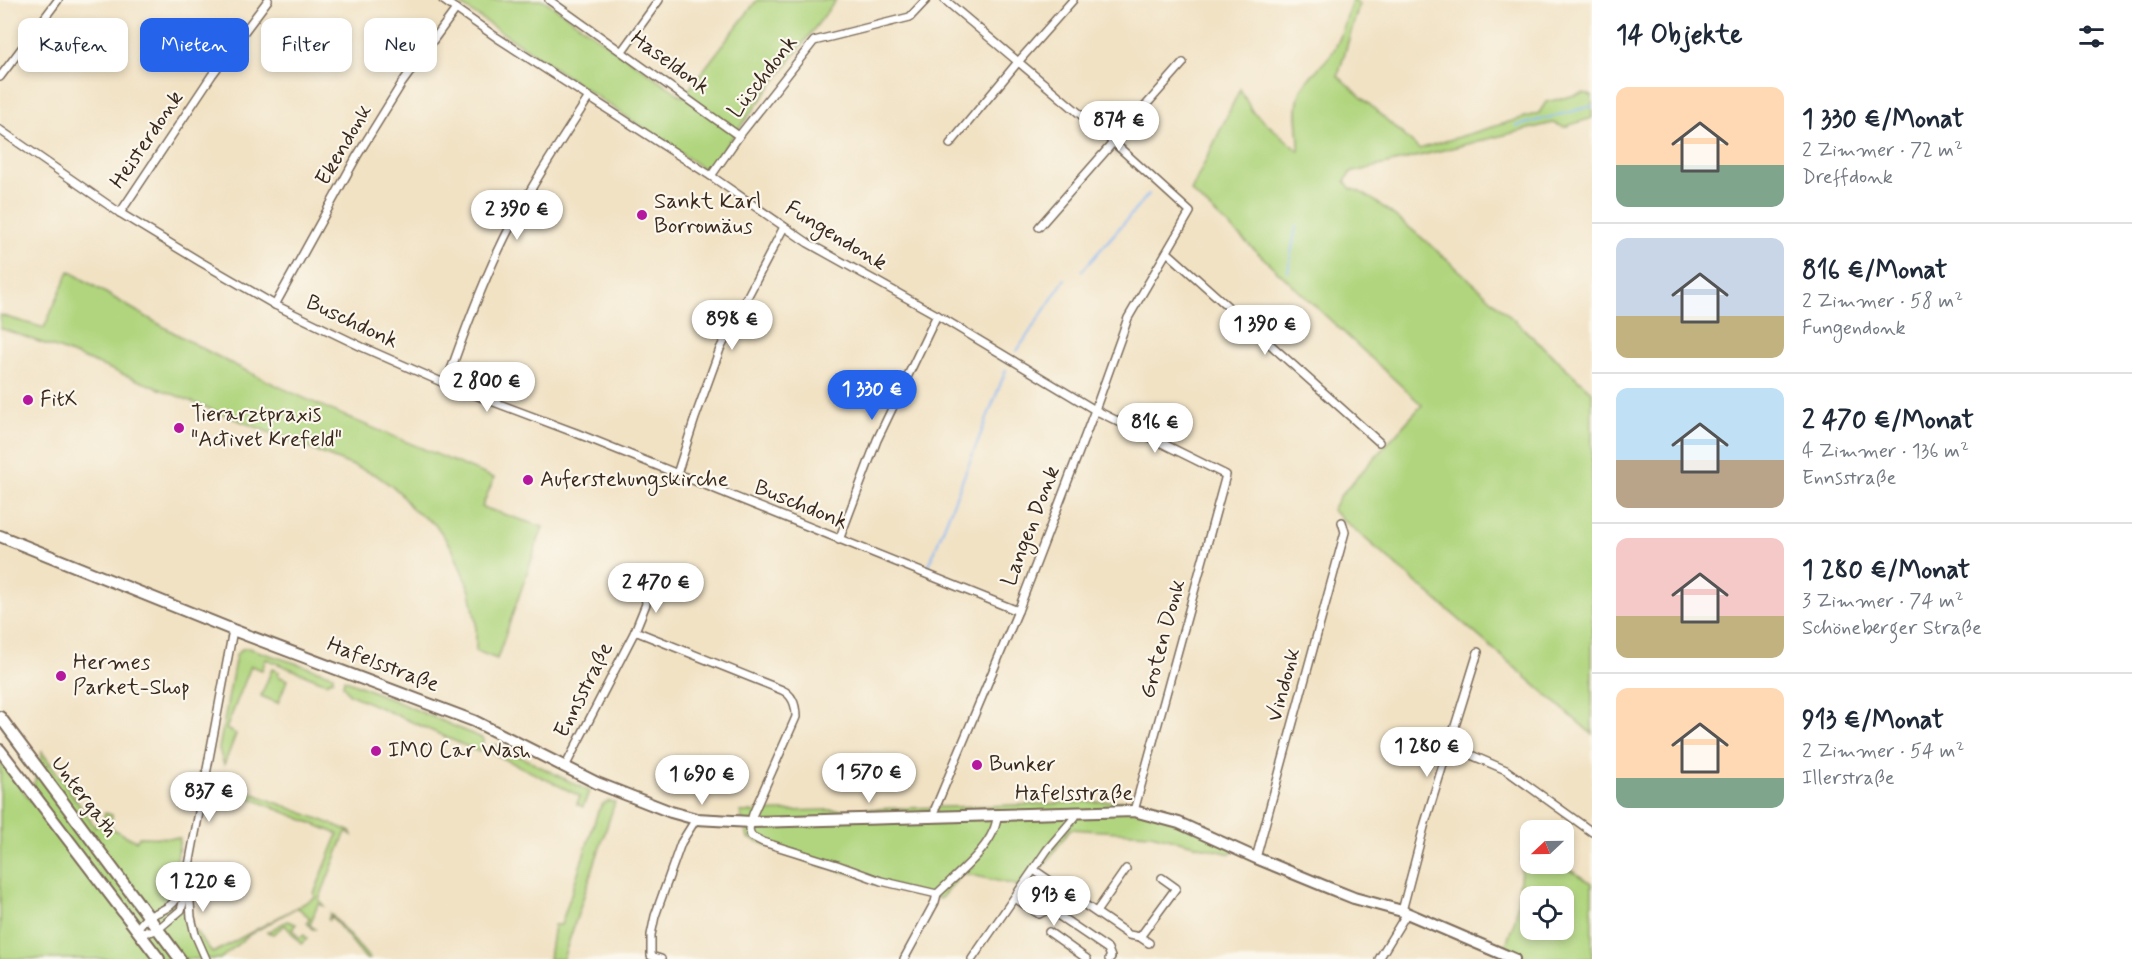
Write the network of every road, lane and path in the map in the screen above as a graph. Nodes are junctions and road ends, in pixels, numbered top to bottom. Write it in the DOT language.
graph roads {
  1 [pos="58,0"];
  2 [pos="268,0"];
  3 [pos="443,0"];
  4 [pos="549,0"];
  5 [pos="660,0"];
  6 [pos="926,0"];
  7 [pos="945,0"];
  8 [pos="1073,0"];
  9 [pos="456,9"];
  10 [pos="622,51"];
  11 [pos="1018,62"];
  12 [pos="1183,63"];
  13 [pos="0,77"];
  14 [pos="589,97"];
  15 [pos="0,130"];
  16 [pos="739,136"];
  17 [pos="1112,141"];
  18 [pos="950,144"];
  19 [pos="711,176"];
  20 [pos="120,213"];
  21 [pos="784,227"];
  22 [pos="1039,227"];
  23 [pos="1167,252"];
  24 [pos="275,305"];
  25 [pos="937,315"];
  26 [pos="446,384"];
  27 [pos="1095,410"];
  28 [pos="1379,442"];
  29 [pos="677,474"];
  30 [pos="1226,475"];
  31 [pos="1342,522"];
  32 [pos="0,536"];
  33 [pos="839,540"];
  34 [pos="645,592"];
  35 [pos="1018,611"];
  36 [pos="233,630"];
  37 [pos="635,631"];
  38 [pos="1478,652"];
  39 [pos="0,717"];
  40 [pos="1450,746"];
  41 [pos="0,750"];
  42 [pos="565,766"];
  43 [pos="1134,811"];
  44 [pos="1076,813"];
  45 [pos="997,815"];
  46 [pos="935,816"];
  47 [pos="696,819"];
  48 [pos="751,822"];
  49 [pos="1592,832"];
  50 [pos="1256,858"];
  51 [pos="1126,869"];
  52 [pos="1034,870"];
  53 [pos="188,871"];
  54 [pos="1162,878"];
  55 [pos="938,894"];
  56 [pos="1015,898"];
  57 [pos="1096,912"];
  58 [pos="1405,912"];
  59 [pos="147,916"];
  60 [pos="157,930"];
  61 [pos="137,931"];
  62 [pos="1049,932"];
  63 [pos="1140,937"];
  64 [pos="1149,943"];
  65 [pos="648,958"];
  66 [pos="159,959"];
  67 [pos="180,959"];
  68 [pos="206,959"];
  69 [pos="662,959"];
  70 [pos="904,959"];
  71 [pos="972,959"];
  72 [pos="1087,959"];
  73 [pos="1109,959"];
  74 [pos="1379,959"];
  75 [pos="1514,959"];
  1 -- 13 [label="street"];
  2 -- 20 [label="street, Heisterdonk"];
  3 -- 9 [label="street, Fungendonk"];
  4 -- 10 [label="street, Haseldonk"];
  5 -- 10 [label="street"];
  6 -- 16 [label="street, Lüschdonk"];
  7 -- 11 [label="street, Langen Donk"];
  8 -- 11 [label="street"];
  9 -- 14 [label="street, Fungendonk"];
  9 -- 24 [label="street, Ekendonk"];
  10 -- 16 [label="street, Haseldonk"];
  11 -- 17 [label="street, Langen Donk"];
  11 -- 18 [label="street"];
  12 -- 17 [label="street"];
  14 -- 19 [label="street, Fungendonk"];
  14 -- 26 [label="street"];
  15 -- 20 [label="street, Buschdonk"];
  16 -- 19 [label="street, Lüschdonk"];
  17 -- 22 [label="street"];
  17 -- 23 [label="street, Langen Donk"];
  19 -- 21 [label="street, Fungendonk"];
  20 -- 24 [label="street, Buschdonk"];
  21 -- 25 [label="street, Fungendonk"];
  21 -- 29 [label="street"];
  23 -- 27 [label="street, Langen Donk"];
  23 -- 28 [label="street"];
  24 -- 26 [label="street, Buschdonk"];
  25 -- 27 [label="street, Fungendonk"];
  25 -- 33 [label="street"];
  26 -- 29 [label="street, Buschdonk"];
  27 -- 30 [label="street, Fungendonk"];
  27 -- 35 [label="street, Langen Donk"];
  29 -- 33 [label="street, Buschdonk"];
  30 -- 43 [label="street, Groten Donk"];
  31 -- 50 [label="street, Vindonk"];
  32 -- 36 [label="main road, Hafelsstraße"];
  33 -- 35 [label="street, Buschdonk"];
  34 -- 37 [label="street, Ennsstraße"];
  35 -- 46 [label="street, Langen Donk"];
  36 -- 42 [label="main road, Hafelsstraße"];
  36 -- 53 [label="street"];
  37 -- 42 [label="street, Ennsstraße"];
  37 -- 48 [label="street, Ennsstraße"];
  38 -- 40 [label="street"];
  39 -- 59 [label="main road, Untergath"];
  40 -- 49 [label="street"];
  40 -- 58 [label="street"];
  41 -- 61 [label="main road, Untergath"];
  42 -- 47 [label="main road, Hafelsstraße"];
  43 -- 44 [label="main road, Hafelsstraße"];
  43 -- 50 [label="main road, Hafelsstraße"];
  44 -- 45 [label="main road, Hafelsstraße"];
  44 -- 52 [label="street"];
  45 -- 46 [label="main road, Hafelsstraße"];
  45 -- 55 [label="street"];
  46 -- 48 [label="main road, Hafelsstraße"];
  47 -- 48 [label="main road, Hafelsstraße"];
  47 -- 65 [label="street"];
  48 -- 55 [label="street"];
  50 -- 58 [label="main road, Hafelsstraße"];
  51 -- 57 [label="street"];
  52 -- 56 [label="street"];
  52 -- 57 [label="street"];
  53 -- 59 [label="street"];
  53 -- 60 [label="street"];
  53 -- 68 [label="street"];
  54 -- 63 [label="street"];
  55 -- 70 [label="street"];
  56 -- 71 [label="street"];
  56 -- 73 [label="street"];
  57 -- 63 [label="street"];
  58 -- 74 [label="street"];
  58 -- 75 [label="main road, Hafelsstraße"];
  59 -- 60 [label="main road, Untergath"];
  59 -- 61 [label="street"];
  60 -- 61 [label="street"];
  60 -- 67 [label="main road, Untergath"];
  61 -- 66 [label="main road, Untergath"];
  62 -- 72 [label="street"];
  63 -- 64 [label="street"];
  65 -- 69 [label="street"];
}
